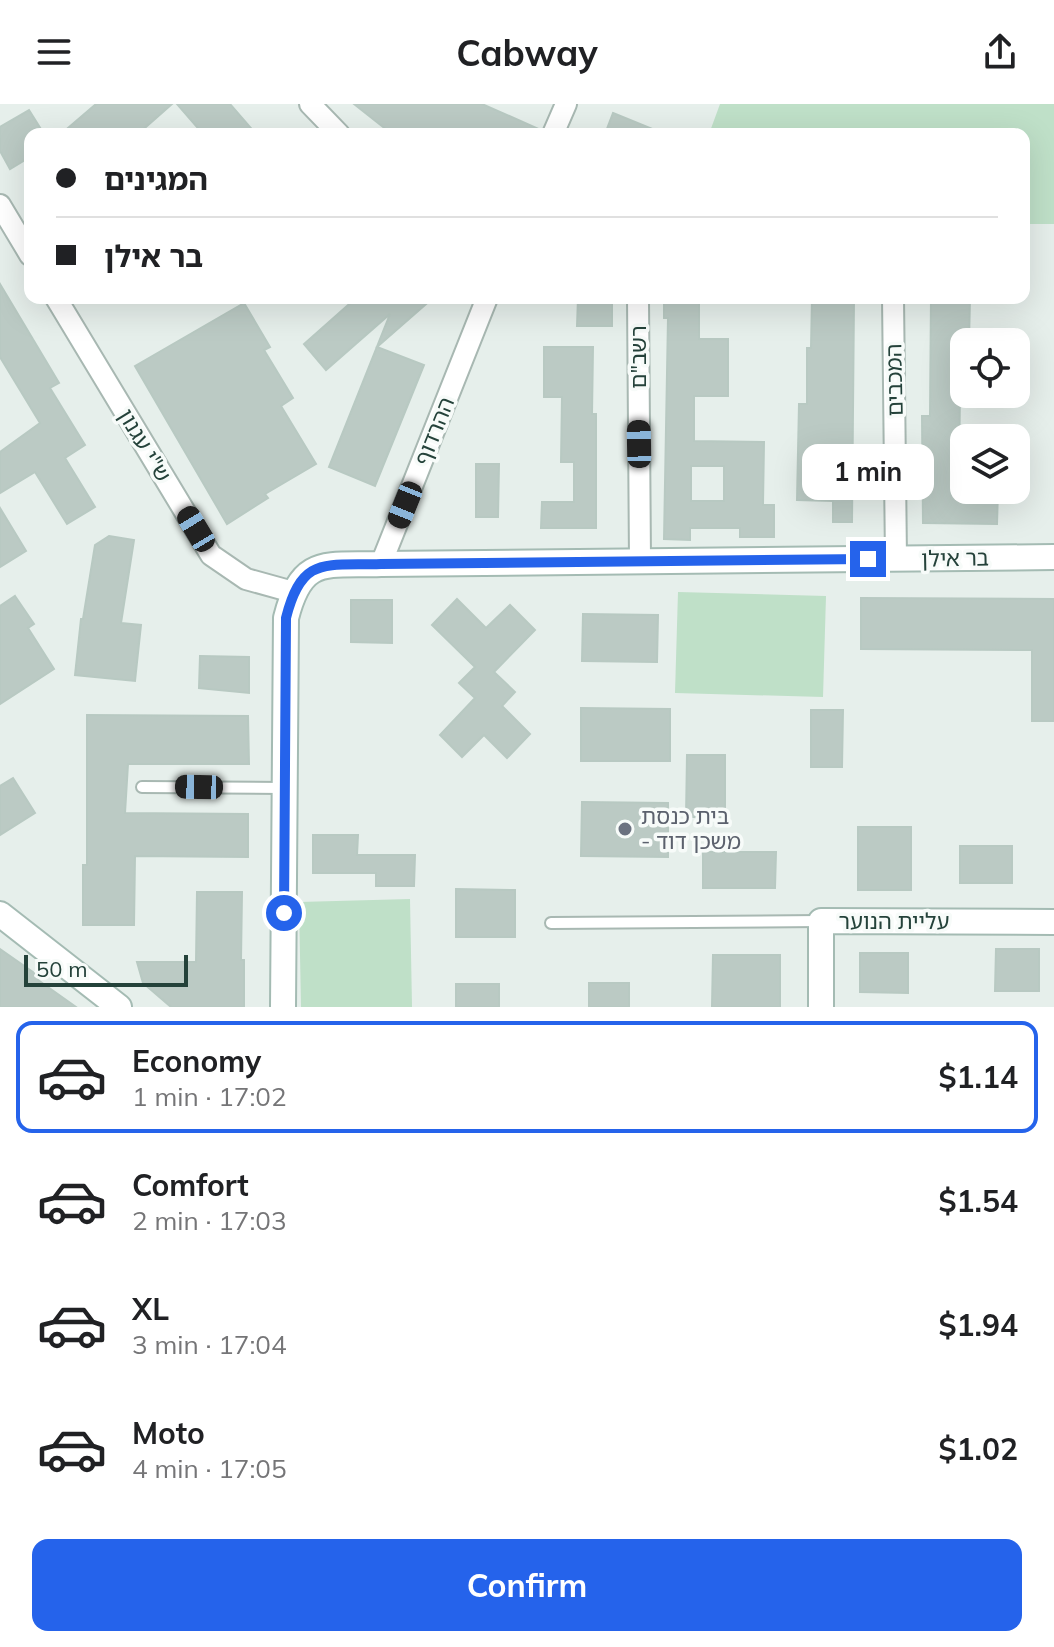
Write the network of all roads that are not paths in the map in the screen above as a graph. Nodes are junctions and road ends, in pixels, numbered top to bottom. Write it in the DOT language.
graph roads {
  1 [pos="310,104"];
  2 [pos="566,104"];
  3 [pos="333,128"];
  4 [pos="556,128"];
  5 [pos="0,205"];
  6 [pos="24,245"];
  7 [pos="60,304"];
  8 [pos="485,304"];
  9 [pos="638,304"];
  10 [pos="893,304"];
  11 [pos="1054,557"];
  12 [pos="896,559"];
  13 [pos="640,560"];
  14 [pos="381,564"];
  15 [pos="293,592"];
  16 [pos="142,787"];
  17 [pos="285,788"];
  18 [pos="0,914"];
  19 [pos="821,921"];
  20 [pos="1054,922"];
  21 [pos="551,923"];
  22 [pos="119,1007"];
  23 [pos="283,1007"];
  24 [pos="821,1007"];
  1 -- 3 [label="street"];
  2 -- 4 [label="street"];
  5 -- 6 [label="street"];
  7 -- 15 [label="street, ש\"י עגנון"];
  8 -- 14 [label="street, ההרדוף"];
  9 -- 13 [label="street, רשב\"ם"];
  10 -- 12 [label="street, המכבים"];
  11 -- 12 [label="street, בר אילן"];
  12 -- 13 [label="street, בר אילן"];
  13 -- 14 [label="street, בר אילן"];
  14 -- 15 [label="street, בר אילן"];
  15 -- 17 [label="street"];
  16 -- 17 [label="lane"];
  17 -- 23 [label="street"];
  18 -- 22 [label="street"];
  19 -- 20 [label="street, עליית הנוער"];
  19 -- 21 [label="lane"];
  19 -- 24 [label="street, עליית הנוער"];
}
